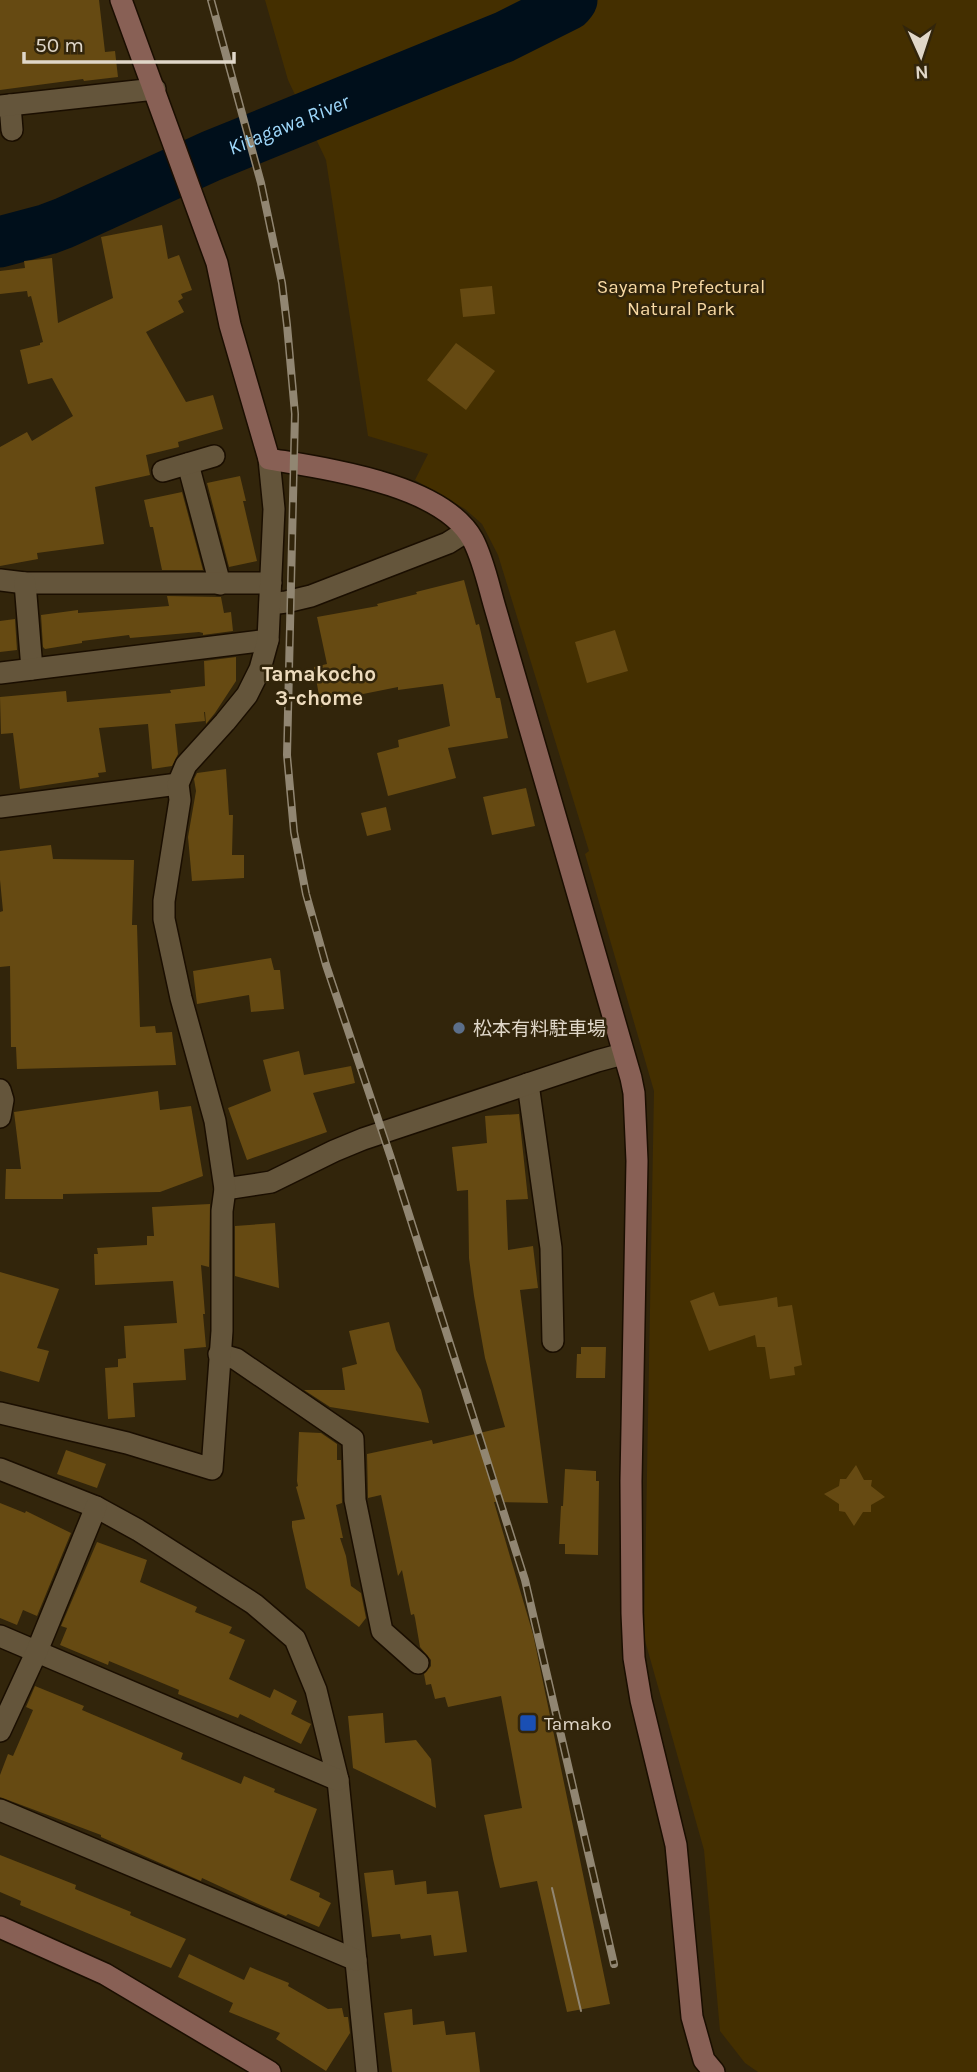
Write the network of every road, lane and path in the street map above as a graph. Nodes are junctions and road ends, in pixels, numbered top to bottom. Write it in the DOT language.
graph roads {
  1 [pos="121,0"];
  2 [pos="155,89"];
  3 [pos="5,106"];
  4 [pos="12,130"];
  5 [pos="214,456"];
  6 [pos="269,459"];
  7 [pos="188,464"];
  8 [pos="163,471"];
  9 [pos="467,531"];
  10 [pos="0,580"];
  11 [pos="25,583"];
  12 [pos="220,584"];
  13 [pos="271,594"];
  14 [pos="268,640"];
  15 [pos="32,669"];
  16 [pos="0,673"];
  17 [pos="178,784"];
  18 [pos="0,807"];
  19 [pos="623,1054"];
  20 [pos="528,1084"];
  21 [pos="0,1090"];
  22 [pos="0,1117"];
  23 [pos="225,1189"];
  24 [pos="553,1341"];
  25 [pos="219,1354"];
  26 [pos="0,1413"];
  27 [pos="0,1469"];
  28 [pos="96,1507"];
  29 [pos="0,1636"];
  30 [pos="37,1651"];
  31 [pos="418,1663"];
  32 [pos="0,1731"];
  33 [pos="338,1780"];
  34 [pos="0,1810"];
  35 [pos="0,1927"];
  36 [pos="356,1960"];
  37 [pos="270,2072"];
  38 [pos="367,2072"];
  39 [pos="714,2072"];
  1 -- 2 [label="street"];
  2 -- 3 [label="street"];
  2 -- 6 [label="street"];
  3 -- 4 [label="street"];
  5 -- 7 [label="street"];
  6 -- 9 [label="street"];
  6 -- 13 [label="street"];
  7 -- 8 [label="street"];
  7 -- 12 [label="street"];
  9 -- 13 [label="street"];
  9 -- 19 [label="street"];
  10 -- 11 [label="street"];
  11 -- 12 [label="street"];
  11 -- 15 [label="street"];
  12 -- 13 [label="street"];
  13 -- 14 [label="street"];
  14 -- 15 [label="street"];
  14 -- 17 [label="street"];
  15 -- 16 [label="street"];
  17 -- 18 [label="street"];
  17 -- 23 [label="street"];
  19 -- 20 [label="street"];
  19 -- 39 [label="street"];
  20 -- 23 [label="street"];
  20 -- 24 [label="street"];
  21 -- 22 [label="street"];
  23 -- 25 [label="street"];
  25 -- 26 [label="street"];
  25 -- 31 [label="street"];
  27 -- 28 [label="street"];
  28 -- 30 [label="street"];
  28 -- 33 [label="street"];
  29 -- 30 [label="street"];
  30 -- 32 [label="street"];
  30 -- 33 [label="street"];
  33 -- 36 [label="street"];
  34 -- 36 [label="street"];
  35 -- 37 [label="street"];
  36 -- 38 [label="street"];
}
